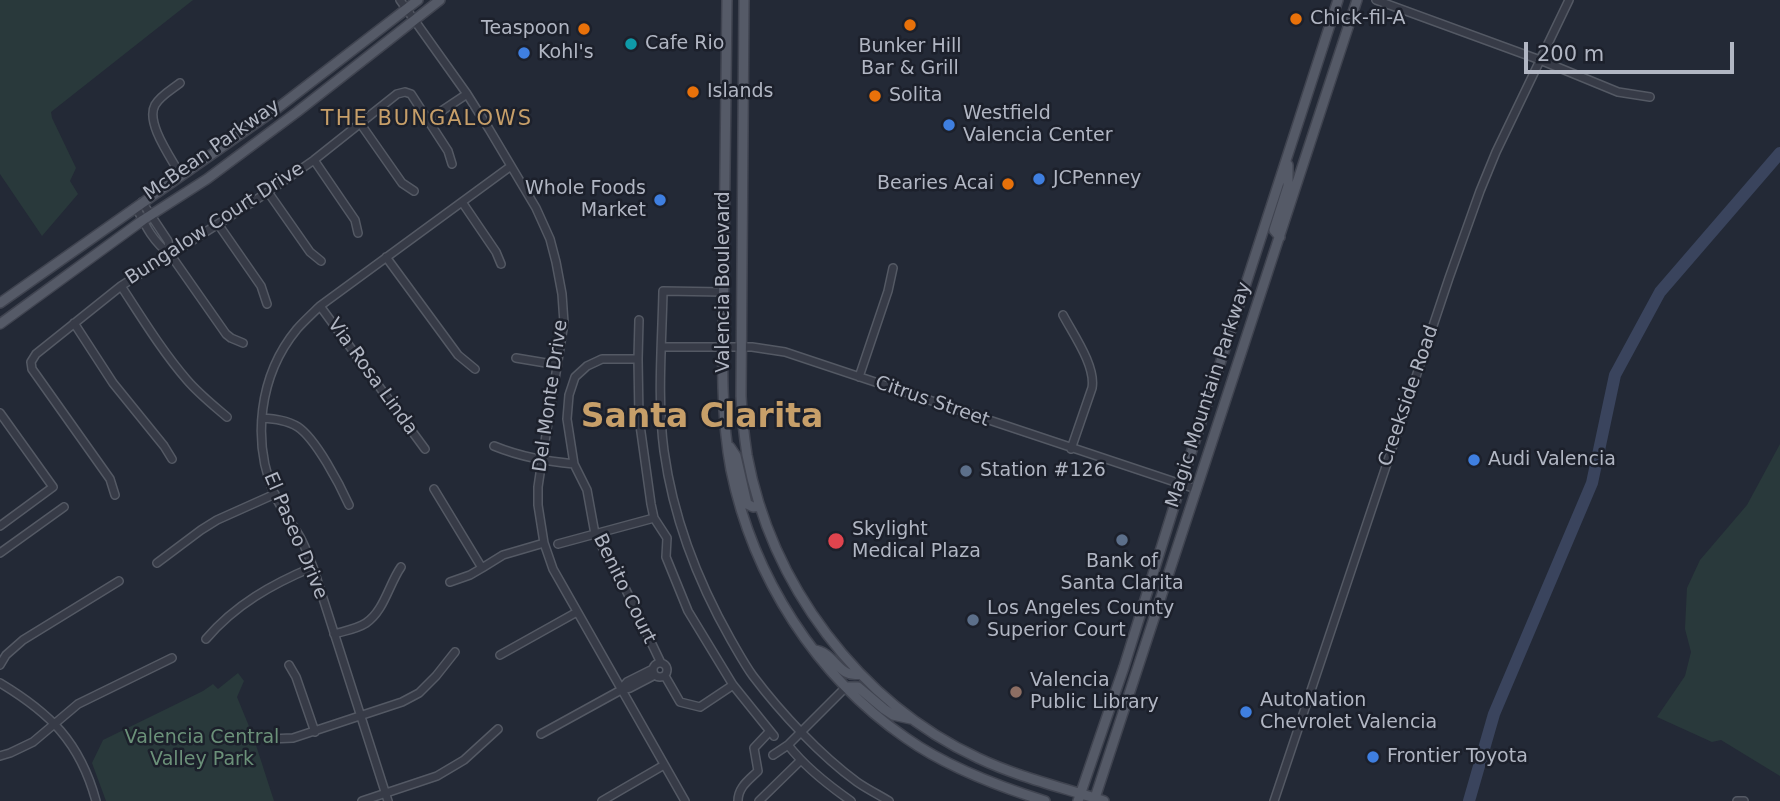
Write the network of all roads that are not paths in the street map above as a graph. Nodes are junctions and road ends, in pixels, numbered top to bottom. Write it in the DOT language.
graph roads {
  1 [pos="400,0"];
  2 [pos="418,0"];
  3 [pos="440,0"];
  4 [pos="726,0"];
  5 [pos="744,0"];
  6 [pos="1338,0"];
  7 [pos="1357,0"];
  8 [pos="1376,0"];
  9 [pos="1569,0"];
  10 [pos="407,9"];
  11 [pos="415,20"];
  12 [pos="1540,60"];
  13 [pos="180,83"];
  14 [pos="467,94"];
  15 [pos="1650,97"];
  16 [pos="428,120"];
  17 [pos="360,123"];
  18 [pos="1288,157"];
  19 [pos="314,160"];
  20 [pos="452,164"];
  21 [pos="511,166"];
  22 [pos="181,176"];
  23 [pos="414,191"];
  24 [pos="268,192"];
  25 [pos="462,202"];
  26 [pos="139,204"];
  27 [pos="151,214"];
  28 [pos="143,220"];
  29 [pos="218,224"];
  30 [pos="358,233"];
  31 [pos="1280,237"];
  32 [pos="170,254"];
  33 [pos="386,257"];
  34 [pos="321,261"];
  35 [pos="501,264"];
  36 [pos="893,268"];
  37 [pos="121,286"];
  38 [pos="724,292"];
  39 [pos="0,303"];
  40 [pos="267,304"];
  41 [pos="320,306"];
  42 [pos="1063,314"];
  43 [pos="639,320"];
  44 [pos="74,323"];
  45 [pos="0,324"];
  46 [pos="243,343"];
  47 [pos="662,347"];
  48 [pos="724,347"];
  49 [pos="741,347"];
  50 [pos="516,358"];
  51 [pos="638,359"];
  52 [pos="558,365"];
  53 [pos="475,369"];
  54 [pos="859,377"];
  55 [pos="0,413"];
  56 [pos="227,417"];
  57 [pos="261,418"];
  58 [pos="727,443"];
  59 [pos="494,446"];
  60 [pos="425,449"];
  61 [pos="1071,449"];
  62 [pos="172,459"];
  63 [pos="542,460"];
  64 [pos="574,464"];
  65 [pos="1181,484"];
  66 [pos="434,489"];
  67 [pos="1196,489"];
  68 [pos="275,494"];
  69 [pos="115,495"];
  70 [pos="349,505"];
  71 [pos="760,506"];
  72 [pos="64,507"];
  73 [pos="654,518"];
  74 [pos="0,526"];
  75 [pos="595,534"];
  76 [pos="544,543"];
  77 [pos="558,544"];
  78 [pos="0,553"];
  79 [pos="157,563"];
  80 [pos="313,567"];
  81 [pos="401,567"];
  82 [pos="482,568"];
  83 [pos="119,581"];
  84 [pos="450,582"];
  85 [pos="577,612"];
  86 [pos="334,634"];
  87 [pos="206,639"];
  88 [pos="814,650"];
  89 [pos="456,652"];
  90 [pos="500,655"];
  91 [pos="172,658"];
  92 [pos="661,663"];
  93 [pos="289,665"];
  94 [pos="0,666"];
  95 [pos="654,672"];
  96 [pos="860,674"];
  97 [pos="665,676"];
  98 [pos="0,682"];
  99 [pos="733,685"];
  100 [pos="845,687"];
  101 [pos="621,690"];
  102 [pos="361,717"];
  103 [pos="913,719"];
  104 [pos="55,724"];
  105 [pos="498,730"];
  106 [pos="315,732"];
  107 [pos="801,732"];
  108 [pos="541,734"];
  109 [pos="269,739"];
  110 [pos="788,745"];
  111 [pos="773,755"];
  112 [pos="0,756"];
  113 [pos="801,760"];
  114 [pos="664,765"];
  115 [pos="387,797"];
  116 [pos="1080,798"];
  117 [pos="1097,800"];
  118 [pos="96,801"];
  119 [pos="362,801"];
  120 [pos="602,801"];
  121 [pos="685,801"];
  122 [pos="738,801"];
  123 [pos="759,801"];
  124 [pos="851,801"];
  125 [pos="889,801"];
  126 [pos="1045,801"];
  127 [pos="1274,801"];
  128 [pos="1737,801"];
  129 [pos="1744,801"];
  1 -- 10 [label="street, Del Monte Drive"];
  2 -- 10 [label="main road, McBean Parkway"];
  3 -- 11 [label="main road, McBean Parkway"];
  4 -- 38 [label="main road, Valencia Boulevard"];
  5 -- 49 [label="main road, Valencia Boulevard"];
  6 -- 18 [label="main road, Magic Mountain Parkway"];
  7 -- 31 [label="main road, Magic Mountain Parkway"];
  8 -- 12 [label="street"];
  9 -- 12 [label="street, Creekside Road"];
  10 -- 11 [label="street, Del Monte Drive"];
  10 -- 22 [label="main road, McBean Parkway"];
  11 -- 14 [label="street, Del Monte Drive"];
  11 -- 27 [label="main road, McBean Parkway"];
  12 -- 15 [label="street"];
  12 -- 127 [label="street, Creekside Road"];
  13 -- 22 [label="street"];
  14 -- 16 [label="street"];
  14 -- 21 [label="street, Del Monte Drive"];
  16 -- 17 [label="street, Bungalow Court Drive"];
  16 -- 20 [label="street"];
  17 -- 19 [label="street, Bungalow Court Drive"];
  17 -- 23 [label="street"];
  18 -- 31 [label="main road"];
  18 -- 65 [label="main road, Magic Mountain Parkway"];
  19 -- 24 [label="street, Bungalow Court Drive"];
  19 -- 30 [label="street"];
  21 -- 25 [label="street, El Paseo Drive"];
  21 -- 52 [label="street, Del Monte Drive"];
  22 -- 26 [label="main road, McBean Parkway"];
  24 -- 29 [label="street, Bungalow Court Drive"];
  24 -- 34 [label="street"];
  25 -- 33 [label="street, El Paseo Drive"];
  25 -- 35 [label="street"];
  26 -- 27 [label="street"];
  26 -- 28 [label="street"];
  26 -- 39 [label="main road, McBean Parkway"];
  27 -- 28 [label="main road, McBean Parkway"];
  27 -- 32 [label="street"];
  28 -- 32 [label="street"];
  28 -- 45 [label="main road, McBean Parkway"];
  29 -- 32 [label="street, Bungalow Court Drive"];
  29 -- 40 [label="street"];
  31 -- 67 [label="main road, Magic Mountain Parkway"];
  32 -- 37 [label="street, Bungalow Court Drive"];
  32 -- 46 [label="street"];
  33 -- 41 [label="street, El Paseo Drive"];
  33 -- 53 [label="street"];
  36 -- 54 [label="street"];
  37 -- 44 [label="street, Bungalow Court Drive"];
  37 -- 56 [label="street"];
  38 -- 47 [label="street"];
  38 -- 48 [label="main road, Valencia Boulevard"];
  41 -- 57 [label="street, El Paseo Drive"];
  41 -- 60 [label="street, Via Rosa Linda"];
  42 -- 61 [label="street"];
  43 -- 51 [label="street"];
  44 -- 62 [label="street"];
  44 -- 69 [label="street, Bungalow Court Drive"];
  47 -- 48 [label="street, Citrus Street"];
  47 -- 107 [label="street"];
  48 -- 49 [label="street, Citrus Street"];
  48 -- 58 [label="main road, Valencia Boulevard"];
  49 -- 54 [label="street, Citrus Street"];
  49 -- 71 [label="main road, Valencia Boulevard"];
  50 -- 52 [label="street"];
  51 -- 64 [label="street, Benito Court"];
  51 -- 73 [label="street"];
  52 -- 63 [label="street, Del Monte Drive"];
  54 -- 61 [label="street, Citrus Street"];
  55 -- 74 [label="street"];
  57 -- 68 [label="street, El Paseo Drive"];
  57 -- 70 [label="street"];
  58 -- 71 [label="main road"];
  58 -- 88 [label="main road, Valencia Boulevard"];
  59 -- 63 [label="street"];
  61 -- 65 [label="street, Citrus Street"];
  63 -- 64 [label="street"];
  63 -- 76 [label="street, Del Monte Drive"];
  64 -- 75 [label="street, Benito Court"];
  65 -- 67 [label="street, Citrus Street"];
  65 -- 116 [label="main road, Magic Mountain Parkway"];
  66 -- 82 [label="street"];
  67 -- 117 [label="main road, Magic Mountain Parkway"];
  68 -- 79 [label="street"];
  68 -- 80 [label="street, El Paseo Drive"];
  71 -- 96 [label="main road, Valencia Boulevard"];
  72 -- 78 [label="street"];
  73 -- 75 [label="street"];
  73 -- 99 [label="street"];
  75 -- 77 [label="street"];
  75 -- 92 [label="street, Benito Court"];
  76 -- 82 [label="street"];
  76 -- 85 [label="street, Del Monte Drive"];
  80 -- 86 [label="street, El Paseo Drive"];
  80 -- 87 [label="street"];
  81 -- 86 [label="street"];
  82 -- 84 [label="street"];
  83 -- 94 [label="street"];
  85 -- 90 [label="street"];
  85 -- 101 [label="street, Del Monte Drive"];
  86 -- 102 [label="street, El Paseo Drive"];
  88 -- 96 [label="main road"];
  88 -- 100 [label="main road, Valencia Boulevard"];
  89 -- 102 [label="street"];
  91 -- 104 [label="street"];
  92 -- 95 [label="street"];
  92 -- 97 [label="street"];
  93 -- 106 [label="street"];
  95 -- 97 [label="street"];
  95 -- 101 [label="street"];
  96 -- 103 [label="main road, Valencia Boulevard"];
  97 -- 99 [label="street"];
  98 -- 104 [label="street"];
  99 -- 122 [label="street"];
  100 -- 103 [label="main road"];
  100 -- 107 [label="street"];
  100 -- 126 [label="main road, Valencia Boulevard"];
  101 -- 108 [label="street"];
  101 -- 114 [label="street, Del Monte Drive"];
  102 -- 106 [label="street"];
  102 -- 115 [label="street, El Paseo Drive"];
  103 -- 116 [label="main road, Valencia Boulevard"];
  104 -- 112 [label="street"];
  104 -- 118 [label="street"];
  105 -- 115 [label="street"];
  106 -- 109 [label="street"];
  107 -- 110 [label="street"];
  107 -- 125 [label="street"];
  110 -- 111 [label="street"];
  110 -- 113 [label="street"];
  113 -- 123 [label="street"];
  113 -- 124 [label="street"];
  114 -- 120 [label="street"];
  114 -- 121 [label="street, Del Monte Drive"];
  115 -- 119 [label="street"];
  116 -- 117 [label="main road, Valencia Boulevard"];
  128 -- 129 [label="street"];
}
